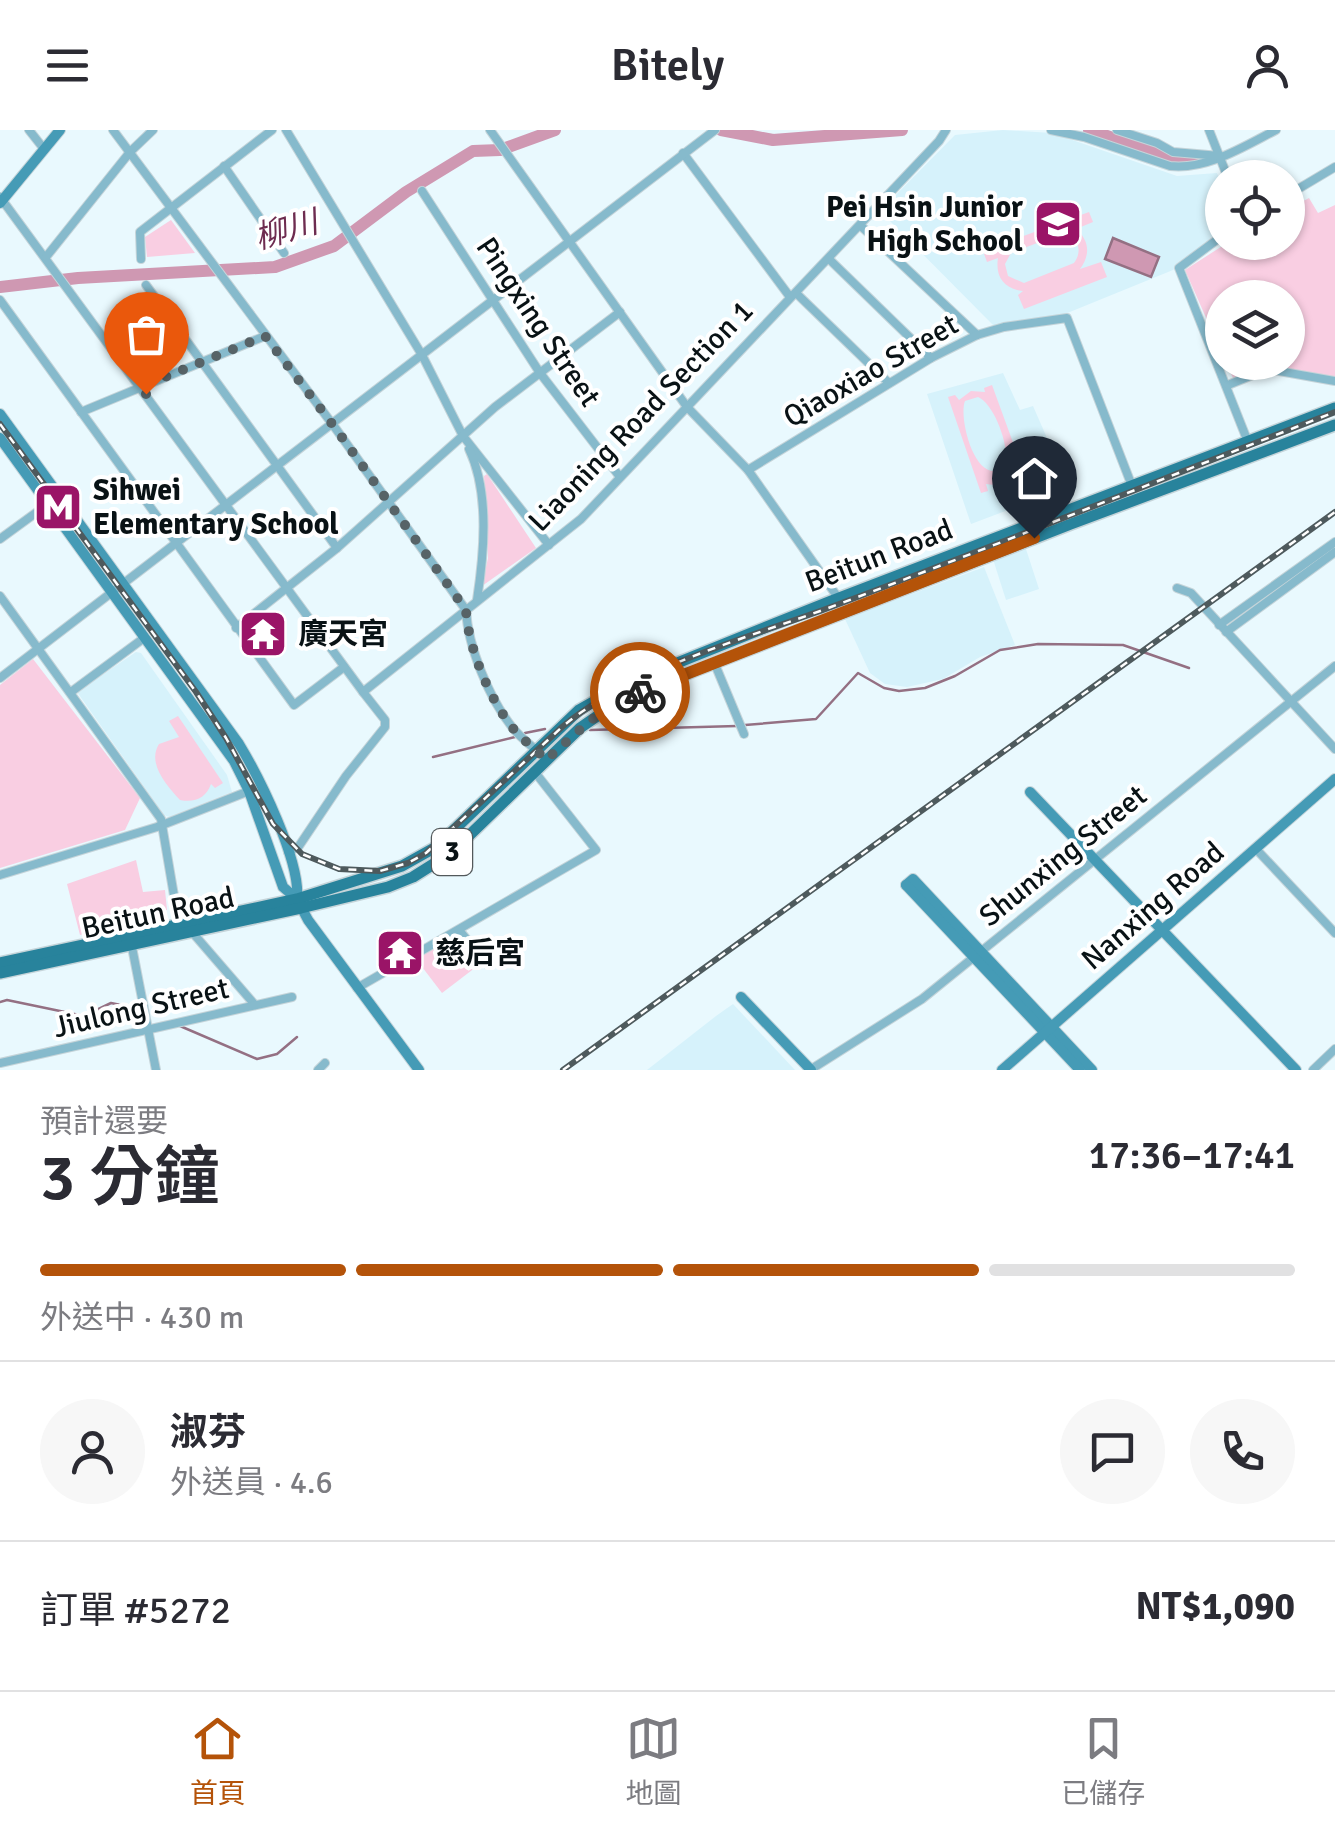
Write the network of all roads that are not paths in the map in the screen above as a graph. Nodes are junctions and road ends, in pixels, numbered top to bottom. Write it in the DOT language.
graph roads {
  1 [pos="29,130"];
  2 [pos="60,130"];
  3 [pos="113,130"];
  4 [pos="154,130"];
  5 [pos="272,130"];
  6 [pos="286,130"];
  7 [pos="715,130"];
  8 [pos="1051,130"];
  9 [pos="1118,130"];
  10 [pos="1208,130"];
  11 [pos="1256,130"];
  12 [pos="1276,130"];
  13 [pos="945,131"];
  14 [pos="496,134"];
  15 [pos="1256,140"];
  16 [pos="44,149"];
  17 [pos="130,152"];
  18 [pos="683,153"];
  19 [pos="1220,156"];
  20 [pos="1221,160"];
  21 [pos="224,166"];
  22 [pos="1335,167"];
  23 [pos="1305,185"];
  24 [pos="422,191"];
  25 [pos="1,200"];
  26 [pos="171,207"];
  27 [pos="860,226"];
  28 [pos="570,240"];
  29 [pos="1205,249"];
  30 [pos="284,253"];
  31 [pos="46,257"];
  32 [pos="141,260"];
  33 [pos="830,260"];
  34 [pos="146,284"];
  35 [pos="793,295"];
  36 [pos="493,298"];
  37 [pos="0,300"];
  38 [pos="620,312"];
  39 [pos="977,335"];
  40 [pos="265,336"];
  41 [pos="422,355"];
  42 [pos="931,358"];
  43 [pos="201,361"];
  44 [pos="540,373"];
  45 [pos="1335,381"];
  46 [pos="889,384"];
  47 [pos="1228,385"];
  48 [pos="141,387"];
  49 [pos="687,407"];
  50 [pos="1335,408"];
  51 [pos="80,412"];
  52 [pos="0,414"];
  53 [pos="332,423"];
  54 [pos="1335,425"];
  55 [pos="463,436"];
  56 [pos="0,438"];
  57 [pos="1248,442"];
  58 [pos="278,464"];
  59 [pos="748,470"];
  60 [pos="620,477"];
  61 [pos="1132,486"];
  62 [pos="1138,500"];
  63 [pos="225,502"];
  64 [pos="390,502"];
  65 [pos="48,504"];
  66 [pos="0,539"];
  67 [pos="176,542"];
  68 [pos="1335,542"];
  69 [pos="549,544"];
  70 [pos="337,548"];
  71 [pos="1335,552"];
  72 [pos="122,584"];
  73 [pos="288,586"];
  74 [pos="1176,588"];
  75 [pos="111,592"];
  76 [pos="0,596"];
  77 [pos="838,598"];
  78 [pos="477,600"];
  79 [pos="466,610"];
  80 [pos="848,610"];
  81 [pos="236,628"];
  82 [pos="1223,628"];
  83 [pos="144,638"];
  84 [pos="39,649"];
  85 [pos="714,662"];
  86 [pos="1335,666"];
  87 [pos="344,667"];
  88 [pos="0,678"];
  89 [pos="71,692"];
  90 [pos="363,692"];
  91 [pos="1291,702"];
  92 [pos="742,728"];
  93 [pos="1335,749"];
  94 [pos="536,750"];
  95 [pos="546,760"];
  96 [pos="524,761"];
  97 [pos="534,772"];
  98 [pos="1335,780"];
  99 [pos="249,791"];
  100 [pos="1030,792"];
  101 [pos="164,824"];
  102 [pos="1256,849"];
  103 [pos="288,852"];
  104 [pos="1095,859"];
  105 [pos="0,876"];
  106 [pos="299,903"];
  107 [pos="184,930"];
  108 [pos="459,930"];
  109 [pos="1164,931"];
  110 [pos="1335,932"];
  111 [pos="131,940"];
  112 [pos="976,954"];
  113 [pos="0,963"];
  114 [pos="487,964"];
  115 [pos="0,973"];
  116 [pos="358,988"];
  117 [pos="292,996"];
  118 [pos="741,996"];
  119 [pos="256,1005"];
  120 [pos="1048,1029"];
  121 [pos="148,1031"];
  122 [pos="1335,1049"];
  123 [pos="1,1064"];
  124 [pos="156,1070"];
  125 [pos="420,1070"];
  126 [pos="811,1070"];
  127 [pos="1002,1070"];
  128 [pos="1080,1070"];
  129 [pos="1092,1070"];
  130 [pos="1296,1070"];
  131 [pos="1313,1070"];
  1 -- 16 [label="street"];
  2 -- 16 [label="street"];
  3 -- 17 [label="street"];
  4 -- 17 [label="street"];
  5 -- 21 [label="street"];
  6 -- 41 [label="street"];
  7 -- 18 [label="street"];
  8 -- 19 [label="street"];
  9 -- 19 [label="street"];
  10 -- 19 [label="street"];
  11 -- 15 [label="street"];
  12 -- 15 [label="street"];
  13 -- 27 [label="street, Liaoning Road Section 1"];
  14 -- 28 [label="street"];
  15 -- 19 [label="street"];
  16 -- 25 [label="street"];
  17 -- 26 [label="street"];
  17 -- 31 [label="street"];
  18 -- 28 [label="street"];
  18 -- 35 [label="street"];
  19 -- 20 [label="street"];
  21 -- 26 [label="street"];
  21 -- 30 [label="street"];
  22 -- 23 [label="street"];
  24 -- 36 [label="street, Pingxing Street"];
  25 -- 31 [label="street"];
  26 -- 32 [label="street"];
  26 -- 40 [label="street"];
  27 -- 33 [label="street, Liaoning Road Section 1"];
  27 -- 39 [label="street"];
  28 -- 36 [label="street"];
  28 -- 38 [label="street"];
  29 -- 47 [label="street"];
  31 -- 48 [label="street"];
  33 -- 35 [label="street, Liaoning Road Section 1"];
  33 -- 42 [label="street"];
  34 -- 43 [label="street"];
  35 -- 46 [label="street"];
  35 -- 49 [label="street, Liaoning Road Section 1"];
  36 -- 41 [label="street"];
  36 -- 44 [label="street, Pingxing Street"];
  37 -- 51 [label="street"];
  38 -- 44 [label="street"];
  38 -- 49 [label="street"];
  39 -- 42 [label="street, Qiaoxiao Street"];
  39 -- 61 [label="street, Qiaoxiao Street"];
  40 -- 43 [label="street"];
  40 -- 53 [label="street"];
  41 -- 53 [label="street"];
  41 -- 55 [label="street"];
  42 -- 46 [label="street, Qiaoxiao Street"];
  43 -- 48 [label="street"];
  43 -- 58 [label="street"];
  44 -- 55 [label="street"];
  44 -- 60 [label="street, Pingxing Street"];
  45 -- 47 [label="street"];
  46 -- 59 [label="street, Qiaoxiao Street"];
  47 -- 57 [label="street"];
  48 -- 51 [label="street"];
  48 -- 63 [label="street"];
  49 -- 59 [label="street"];
  49 -- 60 [label="street, Liaoning Road Section 1"];
  50 -- 57 [label="main road, Beitun Road / 3"];
  51 -- 67 [label="street"];
  52 -- 72 [label="street"];
  53 -- 58 [label="street"];
  53 -- 64 [label="street"];
  54 -- 62 [label="main road, Beitun Road / 3"];
  55 -- 64 [label="street"];
  55 -- 69 [label="street"];
  55 -- 78 [label="street"];
  56 -- 65 [label="street"];
  57 -- 61 [label="main road, Beitun Road / 3"];
  58 -- 63 [label="street"];
  58 -- 70 [label="street"];
  59 -- 77 [label="street"];
  60 -- 69 [label="street, Liaoning Road Section 1"];
  61 -- 62 [label="street, Qiaoxiao Street"];
  61 -- 77 [label="main road, Beitun Road / 3"];
  62 -- 80 [label="main road, Beitun Road / 3"];
  63 -- 67 [label="street"];
  63 -- 73 [label="street"];
  64 -- 70 [label="street"];
  64 -- 79 [label="street"];
  65 -- 66 [label="street"];
  65 -- 75 [label="street"];
  67 -- 72 [label="street"];
  67 -- 81 [label="street"];
  68 -- 82 [label="street"];
  69 -- 78 [label="street, Liaoning Road Section 1"];
  70 -- 73 [label="street"];
  71 -- 82 [label="street"];
  72 -- 75 [label="street"];
  72 -- 103 [label="street"];
  73 -- 81 [label="street"];
  73 -- 87 [label="street"];
  74 -- 82 [label="street"];
  75 -- 83 [label="street"];
  75 -- 84 [label="street"];
  76 -- 84 [label="street"];
  77 -- 80 [label="street"];
  77 -- 94 [label="main road, Beitun Road / 3"];
  78 -- 79 [label="street, Liaoning Road Section 1"];
  79 -- 90 [label="street, Liaoning Road Section 1"];
  79 -- 94 [label="street"];
  80 -- 85 [label="main road, Beitun Road / 3"];
  81 -- 87 [label="street"];
  82 -- 91 [label="street"];
  83 -- 89 [label="street"];
  83 -- 99 [label="street"];
  84 -- 88 [label="street"];
  84 -- 89 [label="street"];
  85 -- 92 [label="street"];
  85 -- 95 [label="main road, Beitun Road / 3"];
  86 -- 91 [label="street, Shunxing Street"];
  87 -- 90 [label="street"];
  89 -- 101 [label="street"];
  90 -- 103 [label="street"];
  91 -- 93 [label="street"];
  91 -- 104 [label="street, Shunxing Street"];
  94 -- 95 [label="street"];
  94 -- 96 [label="main road, Beitun Road / 3"];
  95 -- 97 [label="main road, Beitun Road / 3"];
  96 -- 97 [label="street"];
  96 -- 106 [label="main road, Beitun Road / 3"];
  97 -- 106 [label="main road, Beitun Road / 3"];
  97 -- 108 [label="street"];
  98 -- 102 [label="street, Nanxing Road"];
  99 -- 101 [label="street"];
  99 -- 106 [label="street"];
  100 -- 104 [label="street"];
  101 -- 105 [label="street"];
  101 -- 107 [label="street"];
  102 -- 109 [label="street, Nanxing Road"];
  102 -- 110 [label="street"];
  103 -- 106 [label="street"];
  104 -- 109 [label="street"];
  104 -- 112 [label="street, Shunxing Street"];
  106 -- 107 [label="main road, Beitun Road / 3"];
  106 -- 116 [label="street"];
  107 -- 111 [label="main road, Beitun Road / 3"];
  107 -- 119 [label="street"];
  108 -- 114 [label="street"];
  108 -- 116 [label="street"];
  109 -- 120 [label="street, Nanxing Road"];
  109 -- 130 [label="street"];
  111 -- 113 [label="main road, Beitun Road / 3"];
  111 -- 115 [label="main road, Beitun Road / 3"];
  111 -- 121 [label="street"];
  112 -- 112 [label="street"];
  112 -- 120 [label="street"];
  112 -- 126 [label="street, Shunxing Street"];
  116 -- 125 [label="street"];
  117 -- 119 [label="street, Jiulong Street"];
  118 -- 126 [label="street"];
  119 -- 121 [label="street, Jiulong Street"];
  120 -- 127 [label="street, Nanxing Road"];
  120 -- 128 [label="street"];
  120 -- 129 [label="street"];
  121 -- 123 [label="street, Jiulong Street"];
  121 -- 124 [label="street"];
  122 -- 131 [label="street"];
}
